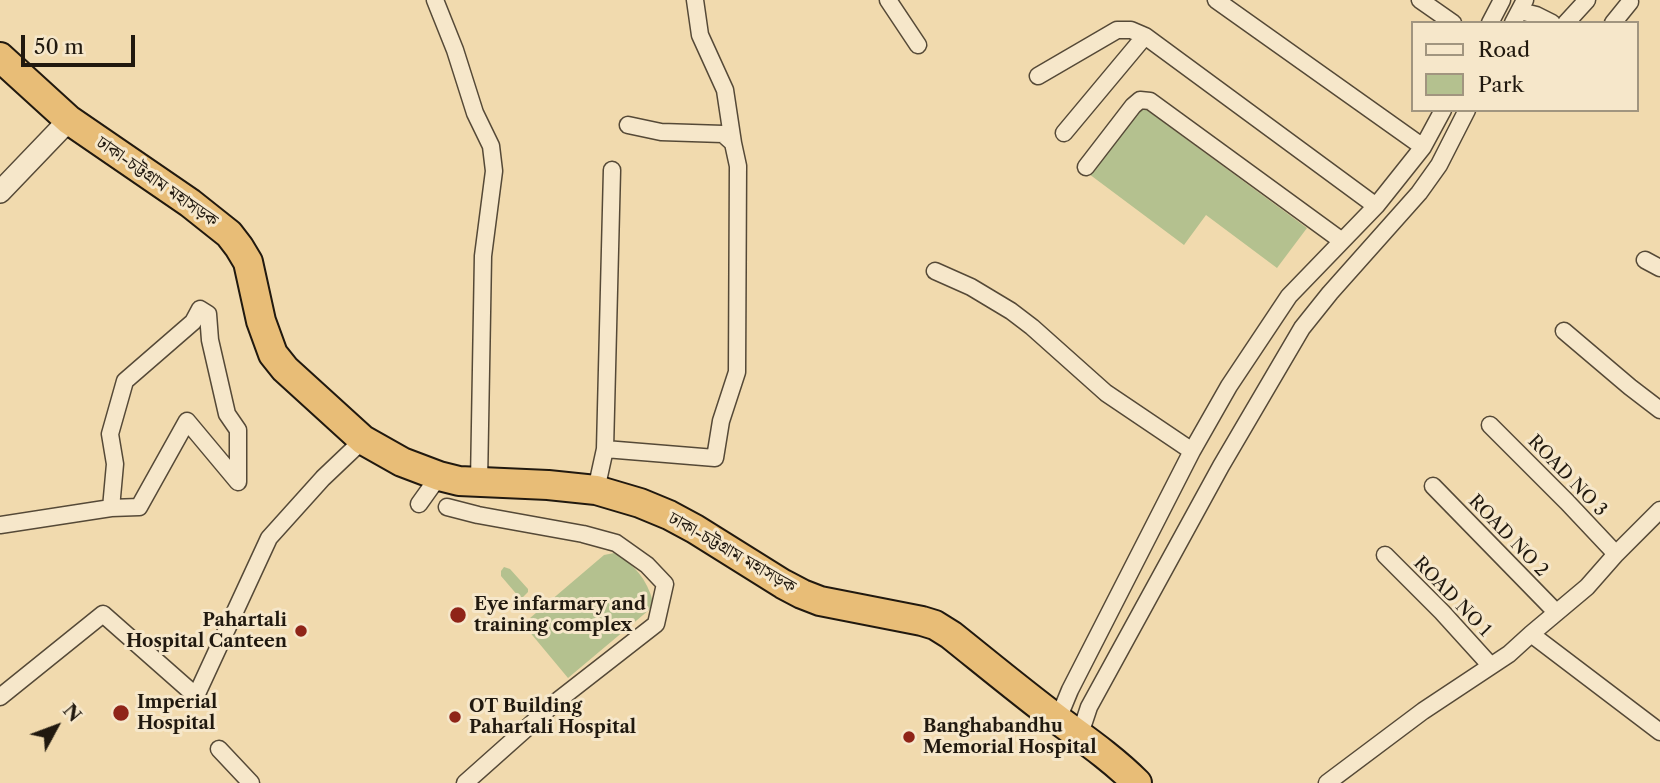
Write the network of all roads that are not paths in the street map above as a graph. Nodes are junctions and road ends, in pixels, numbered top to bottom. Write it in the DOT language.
graph roads {
  1 [pos="435,0"];
  2 [pos="695,0"];
  3 [pos="888,0"];
  4 [pos="1216,0"];
  5 [pos="1420,0"];
  6 [pos="1502,0"];
  7 [pos="1587,0"];
  8 [pos="1630,2"];
  9 [pos="1519,11"];
  10 [pos="1450,21"];
  11 [pos="1491,21"];
  12 [pos="1548,21"];
  13 [pos="1568,21"];
  14 [pos="1615,21"];
  15 [pos="1145,36"];
  16 [pos="918,45"];
  17 [pos="0,57"];
  18 [pos="1038,76"];
  19 [pos="1442,112"];
  20 [pos="1466,112"];
  21 [pos="69,120"];
  22 [pos="628,125"];
  23 [pos="1064,133"];
  24 [pos="733,143"];
  25 [pos="1423,148"];
  26 [pos="1086,167"];
  27 [pos="612,170"];
  28 [pos="0,192"];
  29 [pos="1376,206"];
  30 [pos="1342,240"];
  31 [pos="1645,260"];
  32 [pos="1660,268"];
  33 [pos="935,271"];
  34 [pos="1564,331"];
  35 [pos="1660,410"];
  36 [pos="1490,425"];
  37 [pos="363,440"];
  38 [pos="605,449"];
  39 [pos="1192,451"];
  40 [pos="439,476"];
  41 [pos="479,482"];
  42 [pos="1433,486"];
  43 [pos="596,490"];
  44 [pos="419,504"];
  45 [pos="447,507"];
  46 [pos="111,508"];
  47 [pos="1660,510"];
  48 [pos="0,525"];
  49 [pos="1616,554"];
  50 [pos="1385,555"];
  51 [pos="1556,612"];
  52 [pos="1531,634"];
  53 [pos="1491,666"];
  54 [pos="0,697"];
  55 [pos="1069,727"];
  56 [pos="1660,732"];
  57 [pos="219,749"];
  58 [pos="251,783"];
  59 [pos="465,783"];
  60 [pos="1136,783"];
  61 [pos="1327,783"];
  1 -- 41 [label="street"];
  2 -- 24 [label="street"];
  3 -- 16 [label="street"];
  4 -- 25 [label="street"];
  5 -- 10 [label="street"];
  6 -- 11 [label="street"];
  7 -- 13 [label="street"];
  8 -- 14 [label="street"];
  9 -- 12 [label="street"];
  15 -- 18 [label="street"];
  15 -- 23 [label="street"];
  15 -- 29 [label="street"];
  17 -- 21 [label="highway, ঢাকা-চট্টগ্রাম মহাসড়ক"];
  19 -- 25 [label="street"];
  20 -- 55 [label="street"];
  21 -- 28 [label="street"];
  21 -- 37 [label="highway, ঢাকা-চট্টগ্রাম মহাসড়ক"];
  22 -- 24 [label="street"];
  24 -- 38 [label="street"];
  25 -- 29 [label="street"];
  26 -- 30 [label="street"];
  27 -- 38 [label="street"];
  29 -- 30 [label="street"];
  30 -- 39 [label="street"];
  31 -- 32 [label="street"];
  33 -- 39 [label="street"];
  34 -- 35 [label="street"];
  36 -- 49 [label="street, ROAD NO 3"];
  37 -- 40 [label="highway, ঢাকা-চট্টগ্রাম মহাসড়ক"];
  37 -- 54 [label="street"];
  38 -- 43 [label="street"];
  39 -- 55 [label="street"];
  40 -- 41 [label="highway, ঢাকা-চট্টগ্রাম মহাসড়ক"];
  40 -- 44 [label="street"];
  41 -- 43 [label="highway, ঢাকা-চট্টগ্রাম মহাসড়ক"];
  42 -- 51 [label="street, ROAD NO 2"];
  43 -- 55 [label="highway, ঢাকা-চট্টগ্রাম মহাসড়ক"];
  45 -- 59 [label="street"];
  46 -- 46 [label="street"];
  46 -- 48 [label="street"];
  47 -- 49 [label="street"];
  49 -- 51 [label="street"];
  50 -- 53 [label="street, ROAD NO 1"];
  51 -- 52 [label="street"];
  52 -- 53 [label="street"];
  52 -- 56 [label="street"];
  53 -- 61 [label="street"];
  55 -- 60 [label="highway, ঢাকা-চট্টগ্রাম মহাসড়ক"];
  57 -- 58 [label="street"];
}
